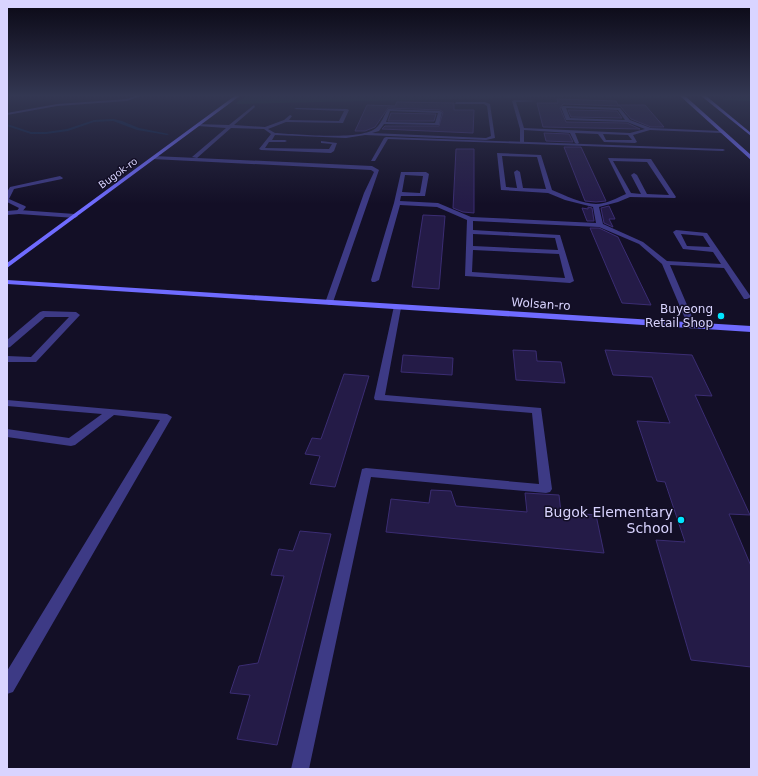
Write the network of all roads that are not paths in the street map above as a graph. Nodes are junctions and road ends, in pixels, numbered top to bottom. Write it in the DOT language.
graph roads {
  1 [pos="190,131"];
  2 [pos="225,131"];
  3 [pos="267,131"];
  4 [pos="373,131"];
  5 [pos="493,131"];
  6 [pos="522,131"];
  7 [pos="572,131"];
  8 [pos="575,131"];
  9 [pos="641,131"];
  10 [pos="703,131"];
  11 [pos="722,132"];
  12 [pos="600,133"];
  13 [pos="274,134"];
  14 [pos="365,134"];
  15 [pos="630,134"];
  16 [pos="267,141"];
  17 [pos="290,142"];
  18 [pos="320,142"];
  19 [pos="522,142"];
  20 [pos="577,143"];
  21 [pos="723,150"];
  22 [pos="195,157"];
  23 [pos="154,158"];
  24 [pos="751,158"];
  25 [pos="373,160"];
  26 [pos="517,172"];
  27 [pos="634,175"];
  28 [pos="60,178"];
  29 [pos="9,188"];
  30 [pos="520,190"];
  31 [pos="548,191"];
  32 [pos="399,194"];
  33 [pos="629,195"];
  34 [pos="645,195"];
  35 [pos="7,199"];
  36 [pos="397,203"];
  37 [pos="596,206"];
  38 [pos="19,212"];
  39 [pos="7,213"];
  40 [pos="75,216"];
  41 [pos="470,219"];
  42 [pos="600,225"];
  43 [pos="470,232"];
  44 [pos="469,248"];
  45 [pos="716,250"];
  46 [pos="562,252"];
  47 [pos="665,263"];
  48 [pos="7,266"];
  49 [pos="726,266"];
  50 [pos="375,280"];
  51 [pos="7,282"];
  52 [pos="747,297"];
  53 [pos="329,303"];
  54 [pos="397,308"];
  55 [pos="692,326"];
  56 [pos="751,329"];
  57 [pos="7,345"];
  58 [pos="7,359"];
  59 [pos="7,404"];
  60 [pos="112,411"];
  61 [pos="7,433"];
  62 [pos="7,686"];
  63 [pos="300,769"];
  1 -- 23 [label="street, Bugok-ro"];
  2 -- 22 [label="street"];
  3 -- 13 [label="street"];
  4 -- 14 [label="street"];
  5 -- 14 [label="street"];
  6 -- 19 [label="street"];
  7 -- 20 [label="street"];
  8 -- 12 [label="street"];
  9 -- 15 [label="street"];
  10 -- 11 [label="street"];
  11 -- 24 [label="street"];
  12 -- 15 [label="street"];
  12 -- 15 [label="street"];
  13 -- 14 [label="street"];
  13 -- 16 [label="street"];
  16 -- 17 [label="street"];
  16 -- 18 [label="street"];
  21 -- 25 [label="street"];
  23 -- 40 [label="street, Bugok-ro"];
  23 -- 53 [label="street"];
  26 -- 30 [label="street"];
  27 -- 34 [label="street"];
  28 -- 29 [label="street"];
  29 -- 35 [label="street"];
  30 -- 31 [label="street"];
  30 -- 31 [label="street"];
  31 -- 37 [label="street"];
  32 -- 32 [label="street"];
  32 -- 36 [label="street"];
  33 -- 34 [label="street"];
  33 -- 34 [label="street"];
  33 -- 37 [label="street"];
  35 -- 38 [label="street"];
  36 -- 41 [label="street"];
  36 -- 50 [label="street"];
  37 -- 42 [label="street"];
  38 -- 39 [label="street"];
  38 -- 40 [label="street"];
  40 -- 48 [label="street, Bugok-ro"];
  41 -- 42 [label="street"];
  41 -- 43 [label="street"];
  42 -- 47 [label="street"];
  43 -- 44 [label="street"];
  43 -- 46 [label="street"];
  44 -- 46 [label="street"];
  44 -- 46 [label="street"];
  45 -- 45 [label="street"];
  45 -- 49 [label="street"];
  47 -- 49 [label="street"];
  47 -- 55 [label="street"];
  49 -- 52 [label="street"];
  51 -- 53 [label="street, Wolsan-ro"];
  53 -- 54 [label="street, Wolsan-ro"];
  54 -- 55 [label="street, Wolsan-ro"];
  54 -- 63 [label="street"];
  55 -- 56 [label="street, Wolsan-ro"];
  57 -- 58 [label="street"];
  59 -- 60 [label="street"];
  60 -- 61 [label="street"];
  60 -- 62 [label="street"];
}
